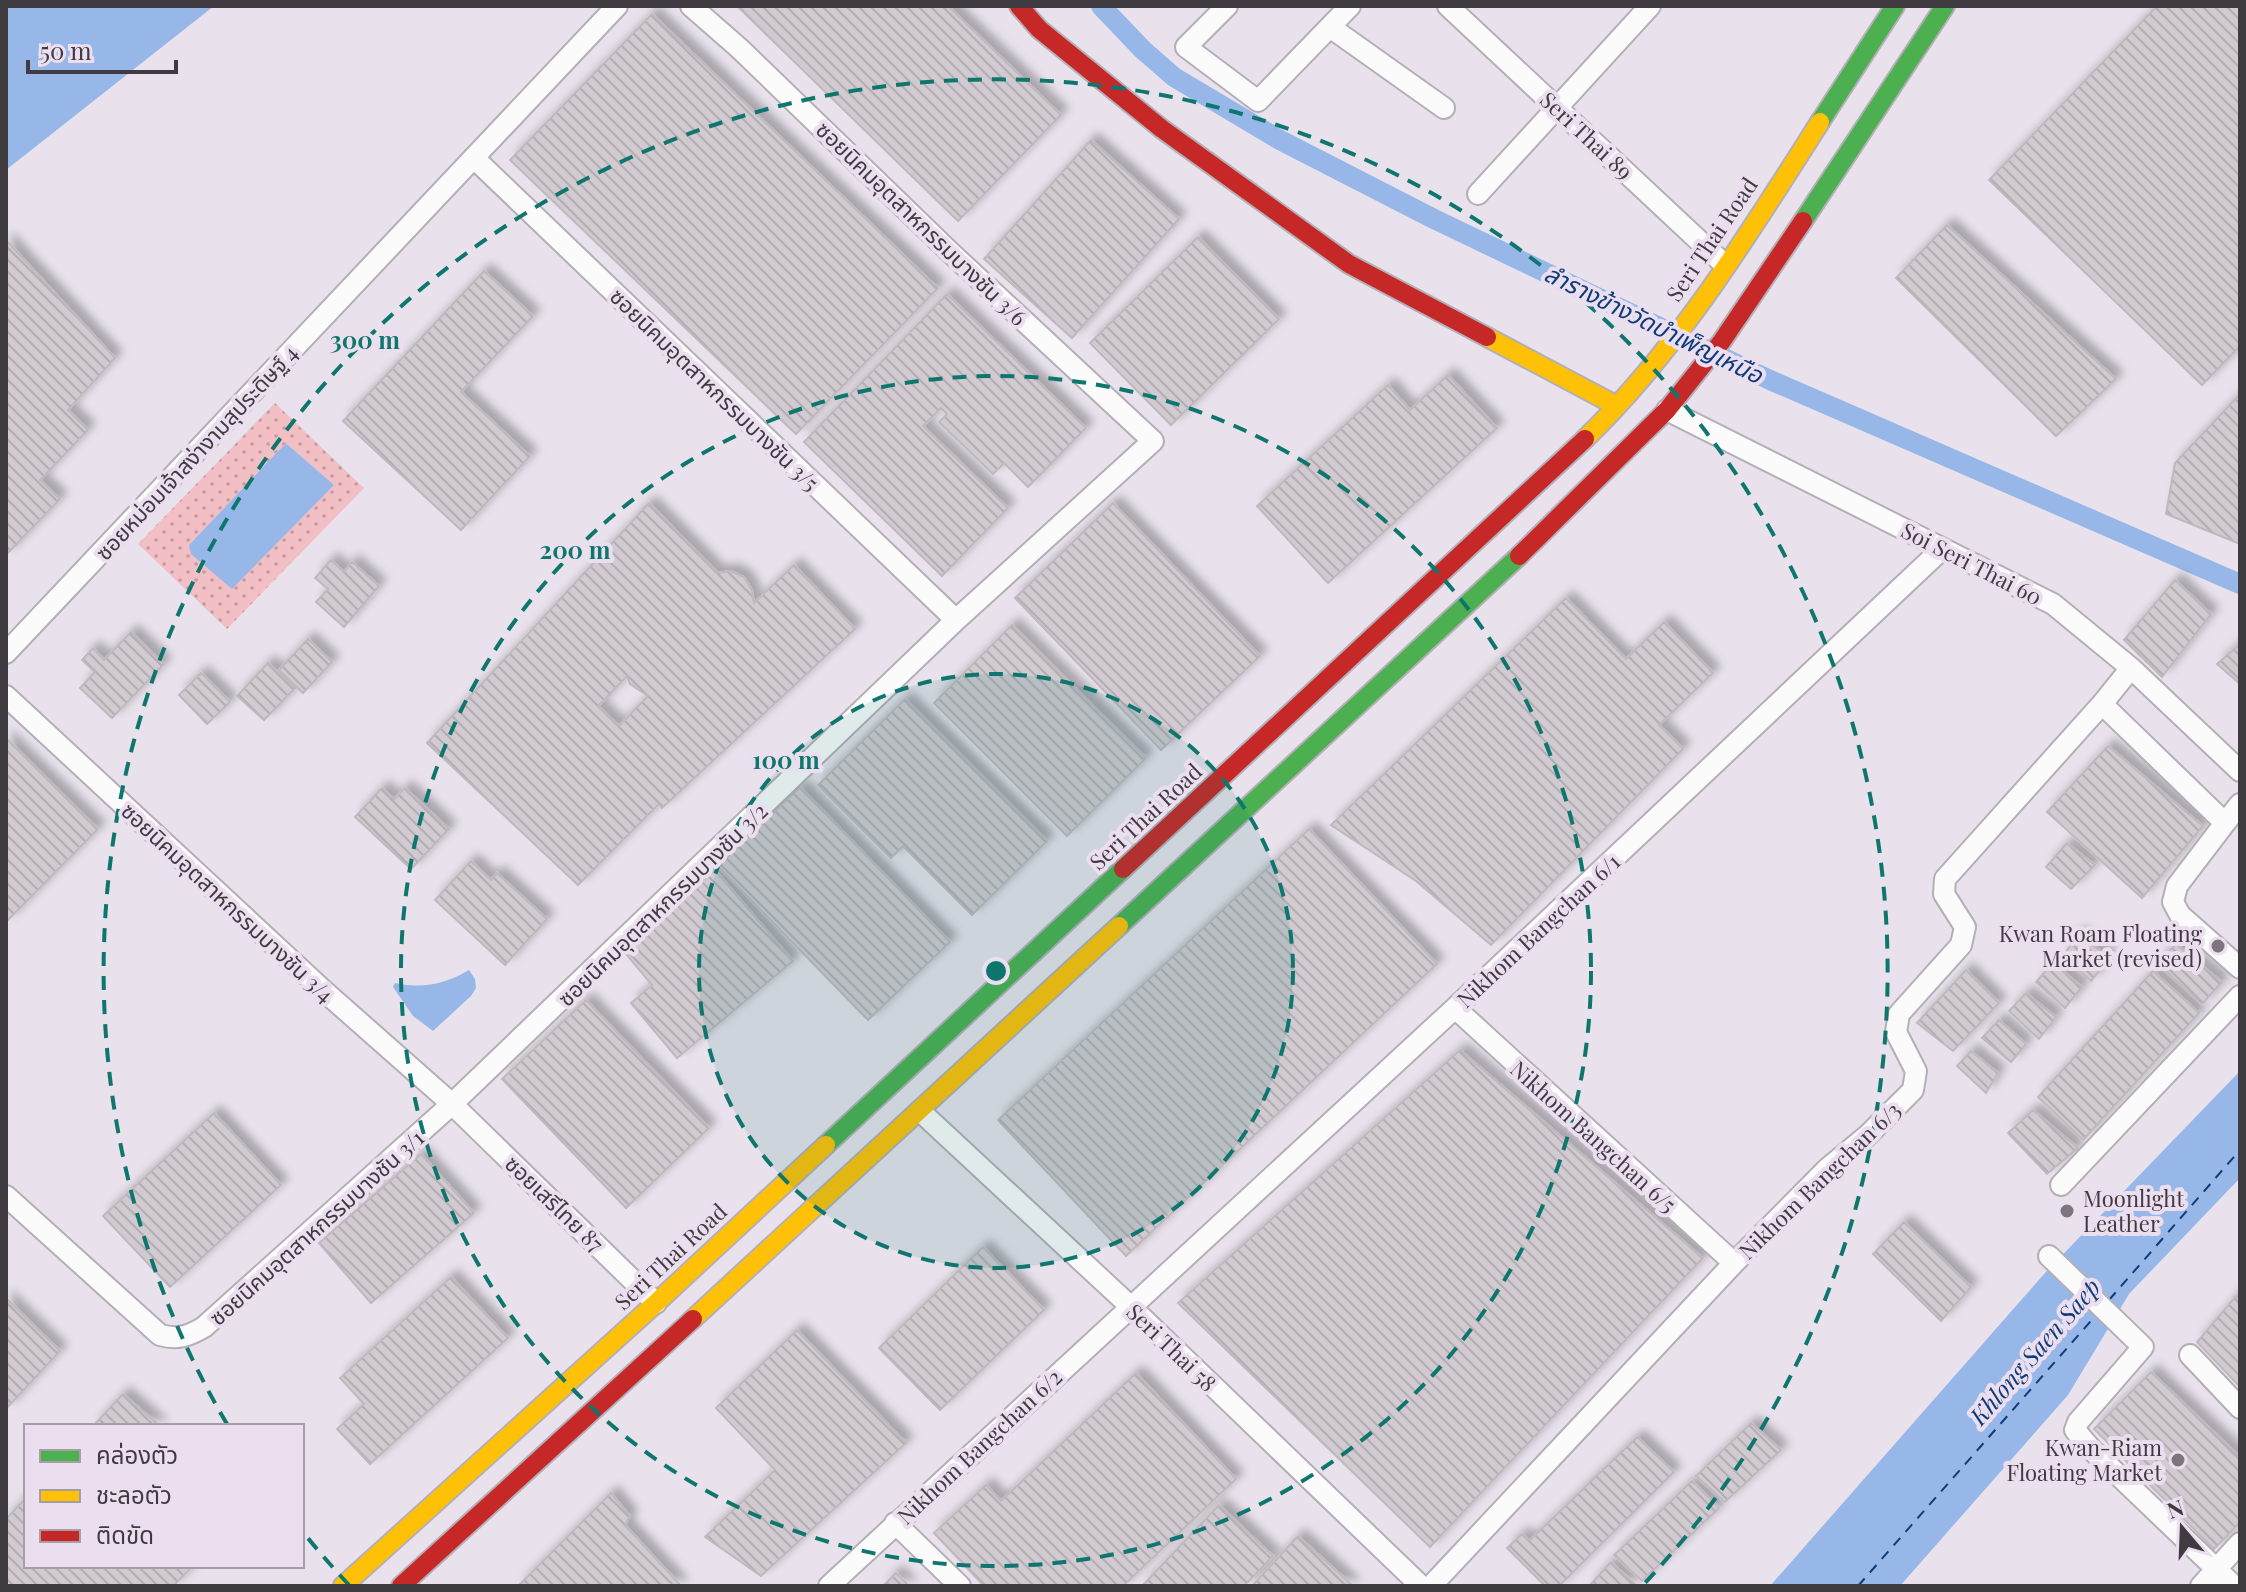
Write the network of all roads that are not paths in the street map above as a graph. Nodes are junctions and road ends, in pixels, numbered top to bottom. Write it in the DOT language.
graph roads {
  1 [pos="617,6"];
  2 [pos="691,6"];
  3 [pos="1019,6"];
  4 [pos="1227,6"];
  5 [pos="1350,6"];
  6 [pos="1448,6"];
  7 [pos="1650,6"];
  8 [pos="1895,6"];
  9 [pos="1945,6"];
  10 [pos="1330,27"];
  11 [pos="1556,106"];
  12 [pos="1444,108"];
  13 [pos="474,158"];
  14 [pos="1478,194"];
  15 [pos="1725,265"];
  16 [pos="1617,406"];
  17 [pos="1667,410"];
  18 [pos="1153,441"];
  19 [pos="1942,549"];
  20 [pos="956,620"];
  21 [pos="6,653"];
  22 [pos="2131,668"];
  23 [pos="6,696"];
  24 [pos="2102,704"];
  25 [pos="2240,771"];
  26 [pos="2240,804"];
  27 [pos="2225,823"];
  28 [pos="2240,968"];
  29 [pos="2239,998"];
  30 [pos="1455,1008"];
  31 [pos="452,1104"];
  32 [pos="920,1111"];
  33 [pos="2061,1185"];
  34 [pos="6,1196"];
  35 [pos="2050,1257"];
  36 [pos="1734,1263"];
  37 [pos="656,1303"];
  38 [pos="1131,1307"];
  39 [pos="682,1327"];
  40 [pos="2190,1355"];
  41 [pos="2240,1408"];
  42 [pos="895,1523"];
  43 [pos="2240,1543"];
  44 [pos="2217,1569"];
  45 [pos="343,1586"];
  46 [pos="401,1586"];
  47 [pos="829,1586"];
  48 [pos="960,1586"];
  49 [pos="1421,1586"];
  50 [pos="1431,1586"];
  51 [pos="2201,1586"];
  52 [pos="2234,1586"];
  1 -- 13 [label="street, ซอยหม่อมเจ้าสง่างามสุประดิษฐ์ 4"];
  2 -- 18 [label="street, ซอยนิคมอุตสาหกรรมบางชัน 3/6"];
  3 -- 16 [label="main road"];
  4 -- 10 [label="street"];
  5 -- 10 [label="street"];
  6 -- 11 [label="street, Seri Thai 89"];
  7 -- 11 [label="street"];
  8 -- 15 [label="main road, Seri Thai Road"];
  9 -- 17 [label="main road"];
  10 -- 12 [label="street"];
  11 -- 14 [label="street"];
  11 -- 15 [label="street, Seri Thai 89"];
  13 -- 20 [label="street, ซอยนิคมอุตสาหกรรมบางชัน 3/5"];
  13 -- 21 [label="street, ซอยหม่อมเจ้าสง่างามสุประดิษฐ์ 4"];
  15 -- 16 [label="main road, Seri Thai Road"];
  16 -- 37 [label="main road, Seri Thai Road"];
  17 -- 19 [label="street, Soi Seri Thai 60"];
  17 -- 32 [label="main road"];
  18 -- 20 [label="street, ซอยนิคมอุตสาหกรรมบางชัน 3/2"];
  19 -- 22 [label="street, Soi Seri Thai 60"];
  19 -- 30 [label="street, Nikhom Bangchan 6/1"];
  20 -- 31 [label="street, ซอยนิคมอุตสาหกรรมบางชัน 3/2"];
  22 -- 24 [label="street, Nikhom Bangchan 6/3"];
  22 -- 25 [label="street, Soi Seri Thai 60"];
  23 -- 31 [label="street, ซอยนิคมอุตสาหกรรมบางชัน 3/4"];
  24 -- 27 [label="street"];
  24 -- 36 [label="street, Nikhom Bangchan 6/3"];
  26 -- 27 [label="street"];
  27 -- 28 [label="street"];
  29 -- 33 [label="street"];
  30 -- 36 [label="street, Nikhom Bangchan 6/5"];
  30 -- 38 [label="street, Nikhom Bangchan 6/1"];
  31 -- 34 [label="street, ซอยนิคมอุตสาหกรรมบางชัน 3/1"];
  31 -- 37 [label="street, ซอยเสรีไทย 87"];
  32 -- 38 [label="street, Seri Thai 58"];
  32 -- 39 [label="main road"];
  35 -- 44 [label="street"];
  36 -- 50 [label="street, Nikhom Bangchan 6/3"];
  37 -- 39 [label="main road"];
  37 -- 45 [label="main road, Seri Thai Road"];
  38 -- 42 [label="street, Nikhom Bangchan 6/2"];
  38 -- 49 [label="street, Seri Thai 58"];
  39 -- 46 [label="main road"];
  40 -- 41 [label="street"];
  42 -- 47 [label="street, Nikhom Bangchan 6/2"];
  42 -- 48 [label="street"];
  43 -- 44 [label="street"];
  44 -- 51 [label="street"];
  44 -- 52 [label="street"];
}
